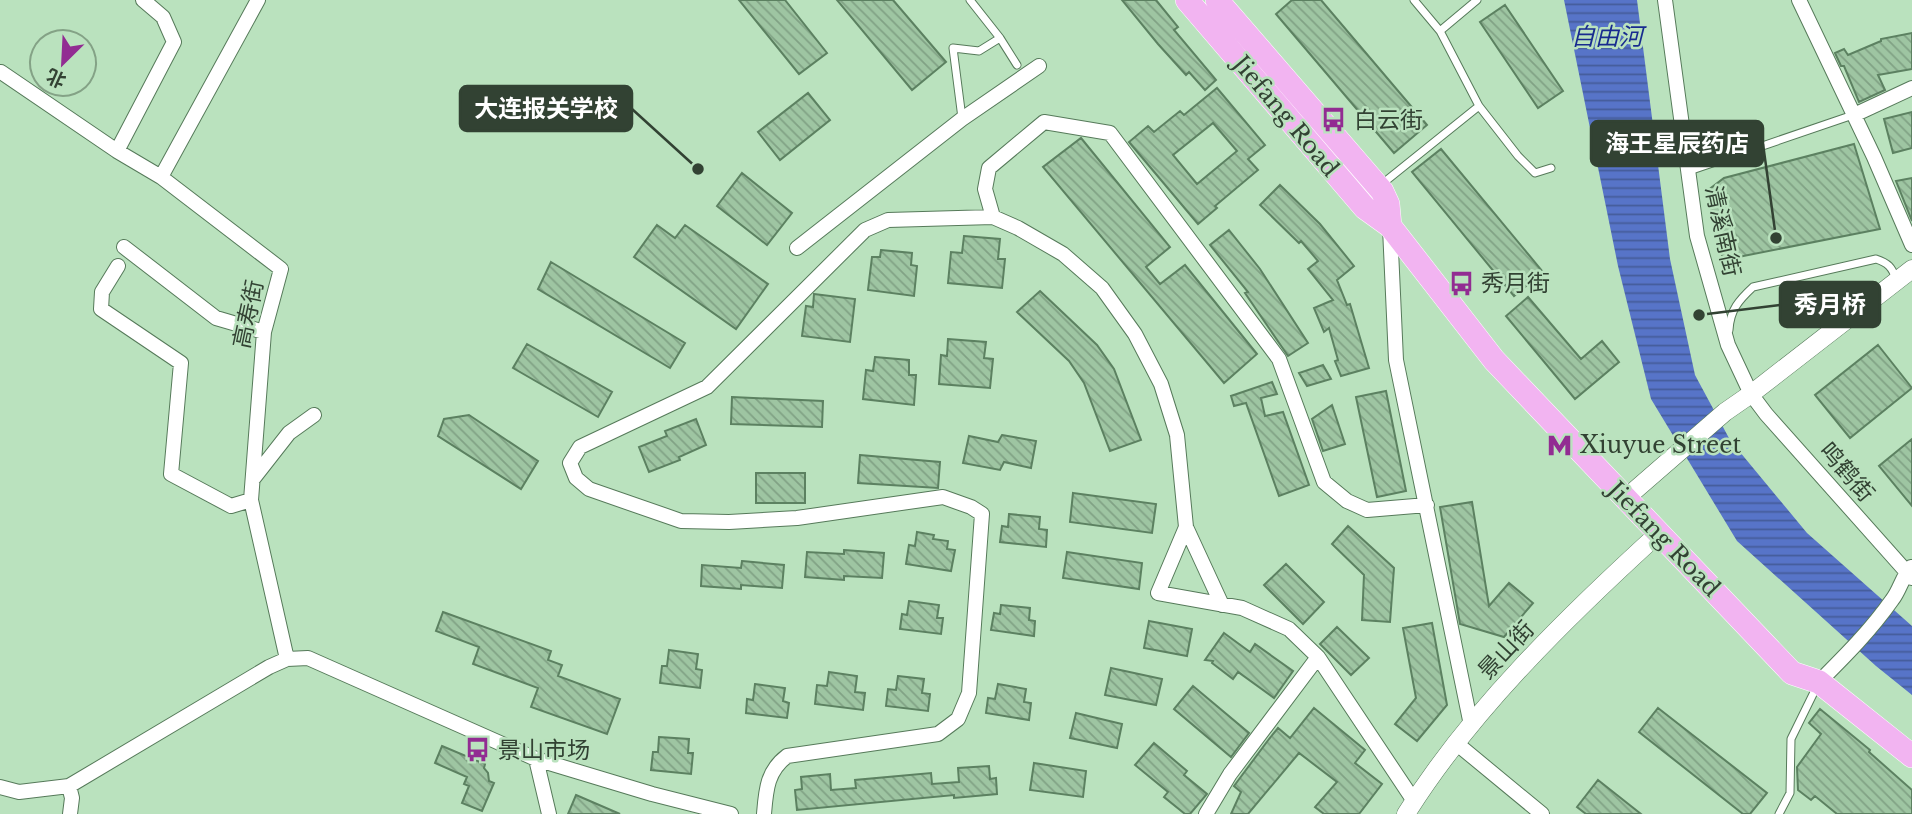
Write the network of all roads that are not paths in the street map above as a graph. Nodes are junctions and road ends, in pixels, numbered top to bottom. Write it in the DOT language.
graph roads {
  1 [pos="143,0"];
  2 [pos="258,0"];
  3 [pos="970,0"];
  4 [pos="1187,0"];
  5 [pos="1217,0"];
  6 [pos="1414,0"];
  7 [pos="1477,0"];
  8 [pos="1665,0"];
  9 [pos="1799,0"];
  10 [pos="1440,31"];
  11 [pos="1000,38"];
  12 [pos="1017,65"];
  13 [pos="1038,66"];
  14 [pos="1,72"];
  15 [pos="1912,88"];
  16 [pos="1479,106"];
  17 [pos="1854,115"];
  18 [pos="962,118"];
  19 [pos="117,151"];
  20 [pos="1551,168"];
  21 [pos="1688,171"];
  22 [pos="161,177"];
  23 [pos="1378,187"];
  24 [pos="993,217"];
  25 [pos="1390,226"];
  26 [pos="1912,245"];
  27 [pos="124,247"];
  28 [pos="797,248"];
  29 [pos="118,266"];
  30 [pos="1912,269"];
  31 [pos="1896,280"];
  32 [pos="264,332"];
  33 [pos="1728,345"];
  34 [pos="1751,394"];
  35 [pos="314,415"];
  36 [pos="253,480"];
  37 [pos="1626,498"];
  38 [pos="251,500"];
  39 [pos="1427,505"];
  40 [pos="1186,527"];
  41 [pos="1659,533"];
  42 [pos="1910,572"];
  43 [pos="1222,604"];
  44 [pos="1318,657"];
  45 [pos="287,659"];
  46 [pos="1819,682"];
  47 [pos="1471,725"];
  48 [pos="1456,743"];
  49 [pos="1912,756"];
  50 [pos="536,759"];
  51 [pos="69,786"];
  52 [pos="0,787"];
  53 [pos="1410,808"];
  54 [pos="71,814"];
  55 [pos="548,814"];
  56 [pos="731,814"];
  57 [pos="764,814"];
  58 [pos="1206,814"];
  59 [pos="1542,814"];
  60 [pos="1779,814"];
  1 -- 19 [label="street"];
  2 -- 22 [label="street"];
  3 -- 11 [label="lane"];
  4 -- 25 [label="main road, Jiefang Road"];
  5 -- 23 [label="main road, Jiefang Road"];
  6 -- 10 [label="lane"];
  7 -- 10 [label="lane"];
  8 -- 21 [label="street, 清溪南街"];
  9 -- 17 [label="street"];
  10 -- 16 [label="lane"];
  11 -- 12 [label="lane"];
  11 -- 18 [label="lane"];
  13 -- 18 [label="street"];
  14 -- 19 [label="street, 高寿街"];
  15 -- 17 [label="street"];
  16 -- 20 [label="lane"];
  16 -- 23 [label="lane"];
  17 -- 21 [label="lane"];
  17 -- 26 [label="street"];
  18 -- 28 [label="street"];
  19 -- 22 [label="street, 高寿街"];
  21 -- 33 [label="street, 清溪南街"];
  22 -- 32 [label="street, 高寿街"];
  23 -- 25 [label="main road, Jiefang Road"];
  24 -- 39 [label="street"];
  24 -- 40 [label="street"];
  24 -- 57 [label="street"];
  25 -- 37 [label="main road, Jiefang Road"];
  25 -- 39 [label="street"];
  27 -- 32 [label="street"];
  29 -- 38 [label="street"];
  30 -- 31 [label="street"];
  31 -- 33 [label="lane"];
  31 -- 34 [label="street"];
  32 -- 36 [label="street, 高寿街"];
  33 -- 34 [label="street, 清溪南街"];
  34 -- 37 [label="street"];
  34 -- 42 [label="street, 鸣鹤街"];
  35 -- 36 [label="street"];
  36 -- 38 [label="street, 高寿街"];
  37 -- 41 [label="main road, Jiefang Road"];
  38 -- 45 [label="street, 高寿街"];
  39 -- 47 [label="street"];
  40 -- 43 [label="street"];
  40 -- 43 [label="street"];
  41 -- 46 [label="main road, Jiefang Road"];
  41 -- 47 [label="street, 景山街"];
  42 -- 46 [label="street"];
  43 -- 44 [label="street"];
  44 -- 53 [label="street"];
  44 -- 58 [label="street"];
  45 -- 50 [label="street"];
  45 -- 51 [label="street"];
  46 -- 49 [label="main road, Jiefang Road"];
  46 -- 60 [label="lane"];
  47 -- 48 [label="street, 景山街"];
  48 -- 53 [label="street, 景山街"];
  48 -- 59 [label="street"];
  50 -- 55 [label="street"];
  50 -- 56 [label="street"];
  51 -- 52 [label="street"];
  51 -- 54 [label="street"];
}
